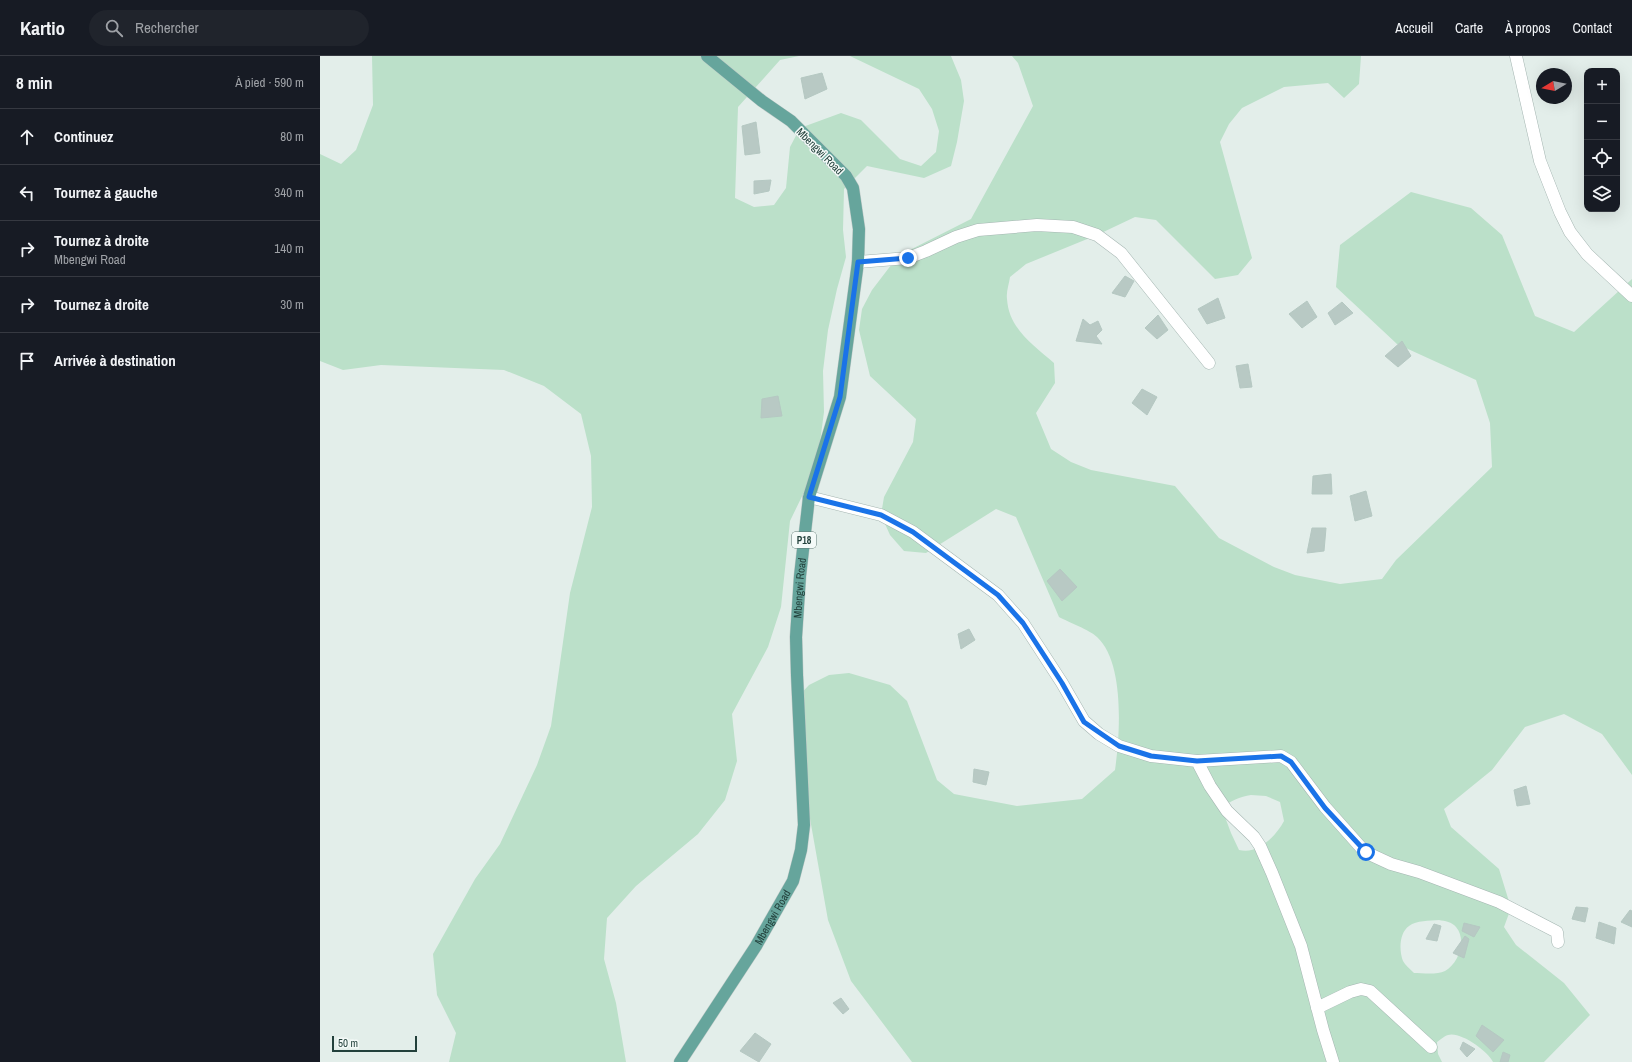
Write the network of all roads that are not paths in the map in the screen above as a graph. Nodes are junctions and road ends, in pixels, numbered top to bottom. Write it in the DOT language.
graph roads {
  1 [pos="706,56"];
  2 [pos="1516,56"];
  3 [pos="858,262"];
  4 [pos="1632,296"];
  5 [pos="1209,363"];
  6 [pos="809,497"];
  7 [pos="1197,761"];
  8 [pos="1558,942"];
  9 [pos="1317,1008"];
  10 [pos="1431,1047"];
  11 [pos="680,1062"];
  12 [pos="1334,1062"];
  1 -- 3 [label="main road, Mbengwi Road / P18"];
  2 -- 4 [label="street"];
  3 -- 5 [label="street"];
  3 -- 6 [label="main road, Mbengwi Road / P18"];
  6 -- 7 [label="street"];
  6 -- 11 [label="main road, Mbengwi Road / P18"];
  7 -- 8 [label="street"];
  7 -- 9 [label="street"];
  9 -- 10 [label="street"];
  9 -- 12 [label="street"];
}
